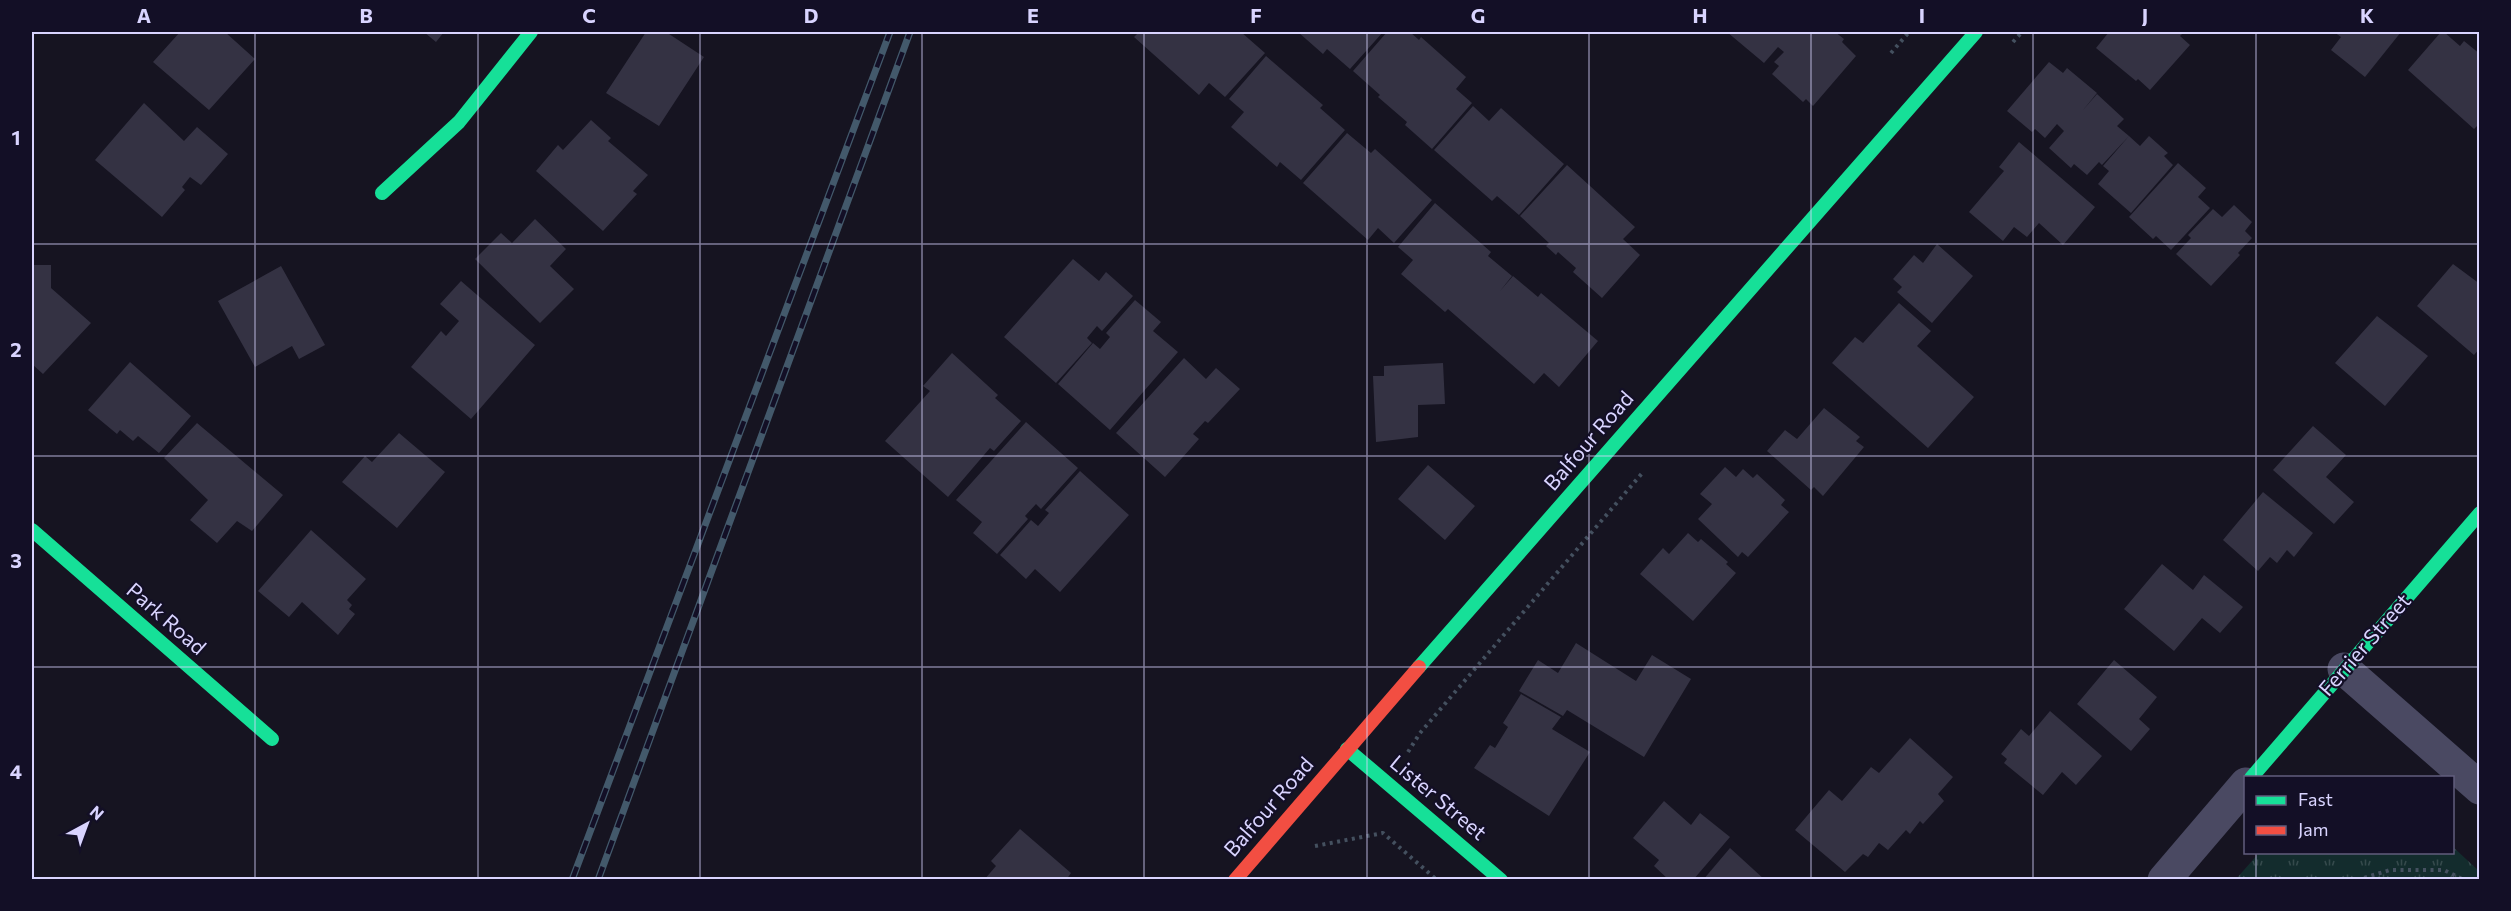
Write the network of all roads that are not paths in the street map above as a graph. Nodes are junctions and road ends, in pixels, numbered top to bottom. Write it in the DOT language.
graph roads {
  1 [pos="531,32"];
  2 [pos="1976,32"];
  3 [pos="382,193"];
  4 [pos="2480,513"];
  5 [pos="32,530"];
  6 [pos="2344,669"];
  7 [pos="272,740"];
  8 [pos="1347,748"];
  9 [pos="2252,776"];
  10 [pos="2244,786"];
  11 [pos="2480,788"];
  12 [pos="1235,879"];
  13 [pos="1501,879"];
  14 [pos="2164,879"];
  1 -- 3 [label="main road"];
  2 -- 8 [label="main road, Balfour Road"];
  4 -- 6 [label="main road, Ferrier Street"];
  5 -- 7 [label="main road, Park Road"];
  6 -- 9 [label="main road, Ferrier Street"];
  6 -- 11 [label="street"];
  8 -- 12 [label="main road, Balfour Road"];
  8 -- 13 [label="main road, Lister Street"];
  10 -- 14 [label="street"];
}
